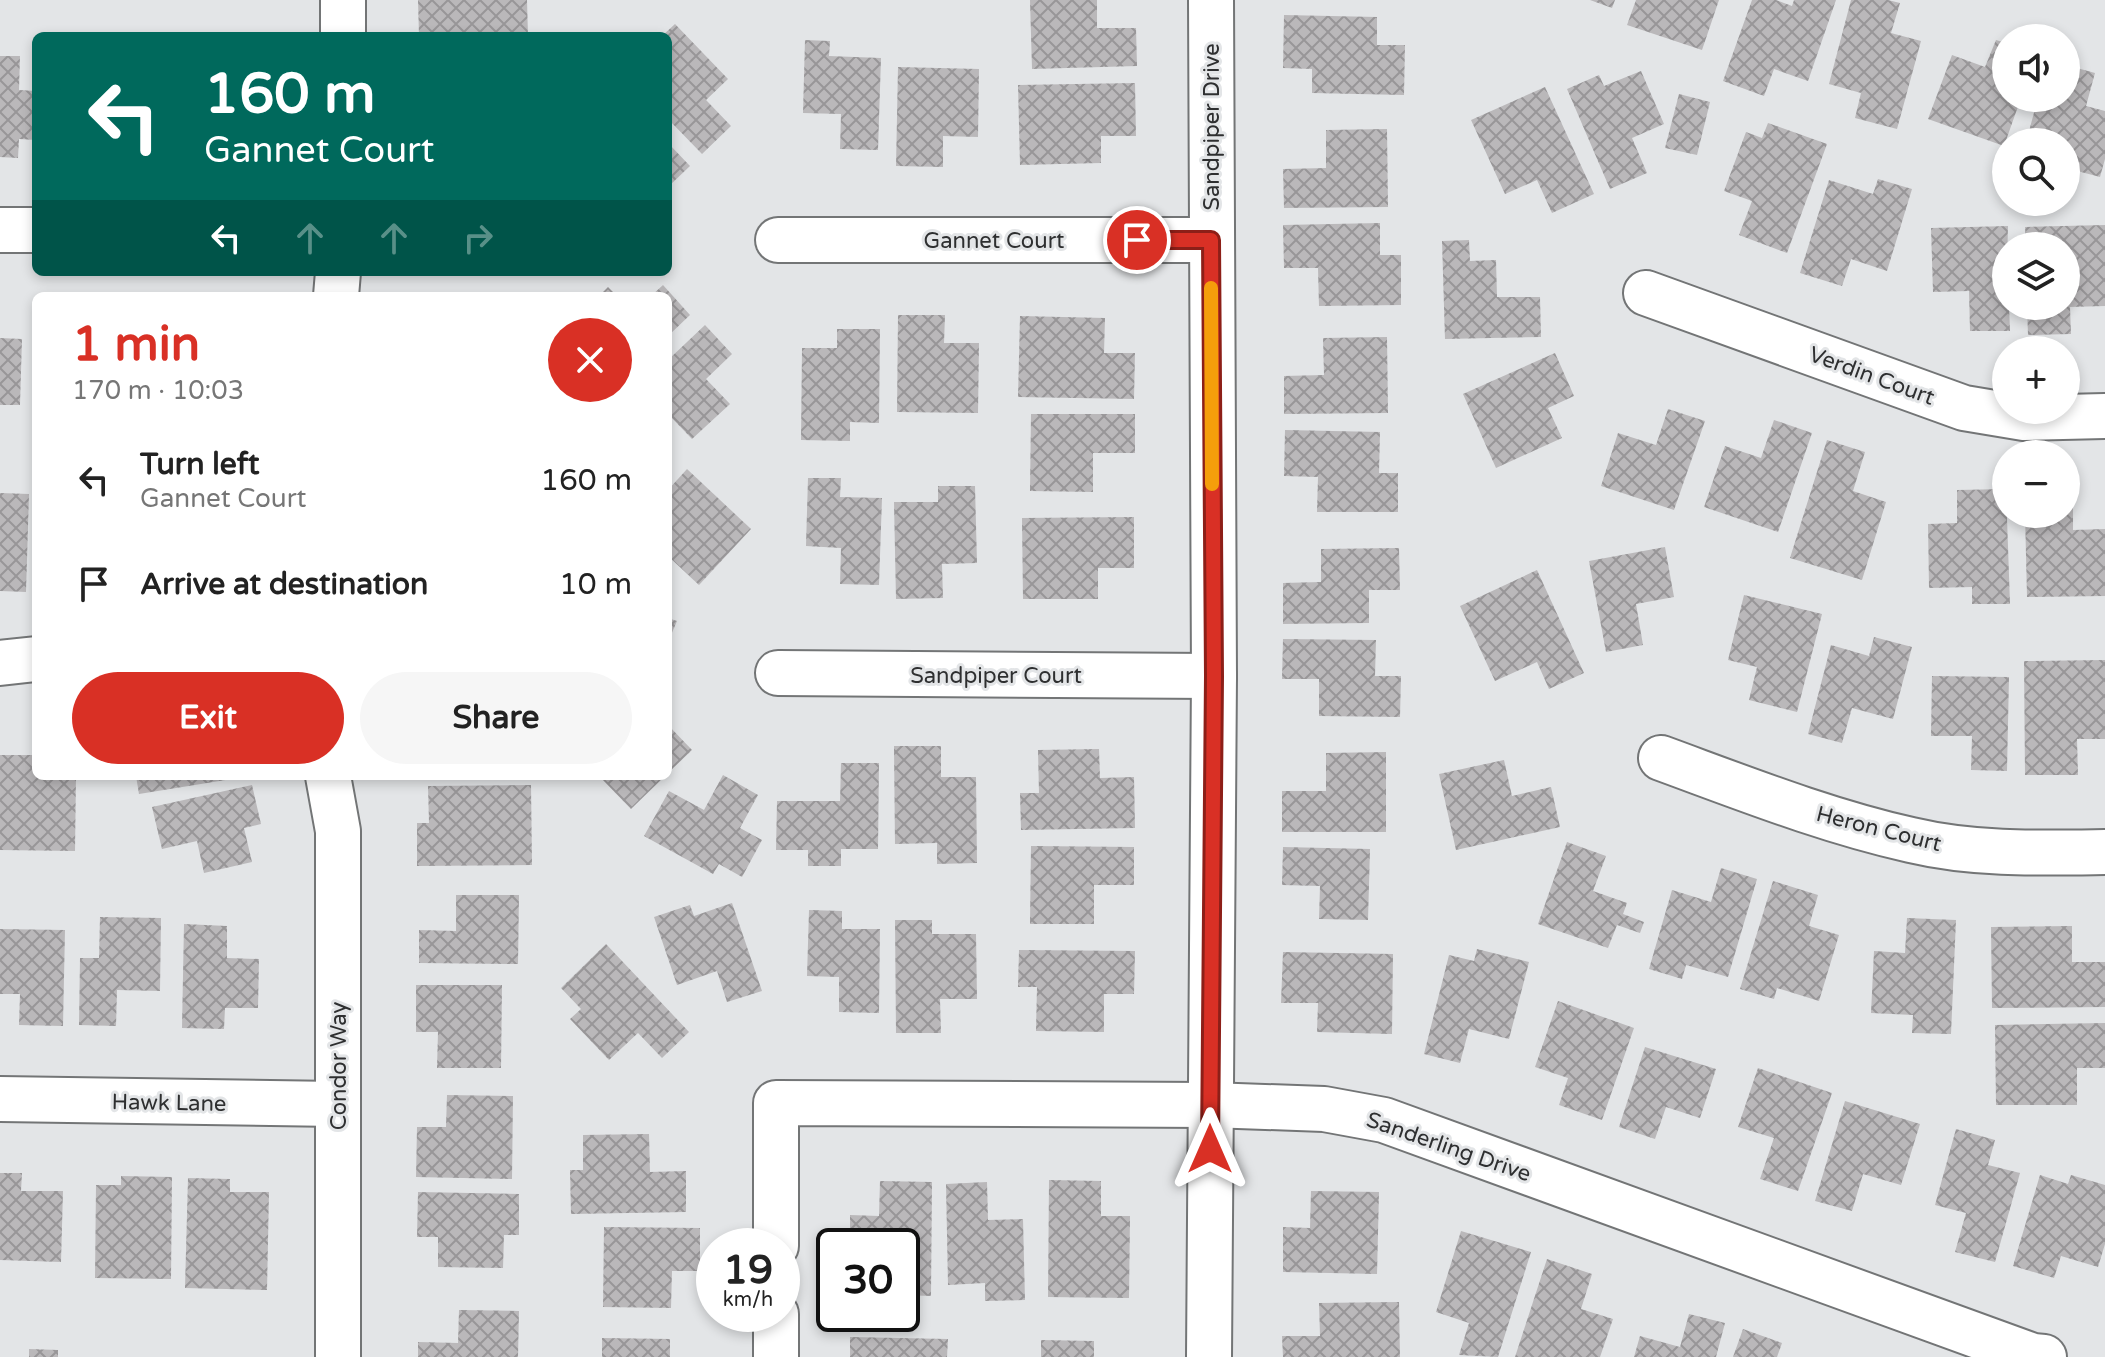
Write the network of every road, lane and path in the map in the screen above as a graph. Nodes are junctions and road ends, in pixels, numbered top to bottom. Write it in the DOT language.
graph roads {
  1 [pos="343,0"];
  2 [pos="1211,0"];
  3 [pos="343,32"];
  4 [pos="0,230"];
  5 [pos="32,230"];
  6 [pos="778,240"];
  7 [pos="1211,240"];
  8 [pos="1646,293"];
  9 [pos="2105,416"];
  10 [pos="32,659"];
  11 [pos="0,663"];
  12 [pos="778,673"];
  13 [pos="1214,676"];
  14 [pos="1661,758"];
  15 [pos="329,780"];
  16 [pos="2105,852"];
  17 [pos="0,1099"];
  18 [pos="337,1104"];
  19 [pos="1210,1105"];
  20 [pos="776,1228"];
  21 [pos="776,1332"];
  22 [pos="338,1357"];
  23 [pos="776,1357"];
  24 [pos="1209,1357"];
  25 [pos="2044,1357"];
  1 -- 3 [label="street"];
  2 -- 7 [label="street, Sandpiper Drive"];
  4 -- 5 [label="street"];
  6 -- 7 [label="street, Gannet Court"];
  7 -- 13 [label="street, Sandpiper Drive"];
  8 -- 9 [label="street, Verdin Court"];
  10 -- 11 [label="street"];
  12 -- 13 [label="street, Sandpiper Court"];
  13 -- 19 [label="street, Sandpiper Drive"];
  14 -- 16 [label="street, Heron Court"];
  15 -- 18 [label="street, Condor Way"];
  17 -- 18 [label="street, Hawk Lane"];
  18 -- 22 [label="street, Condor Way"];
  19 -- 20 [label="street, Sanderling Drive"];
  19 -- 24 [label="street, Sandpiper Drive"];
  19 -- 25 [label="street, Sanderling Drive"];
  21 -- 23 [label="street"];
}
